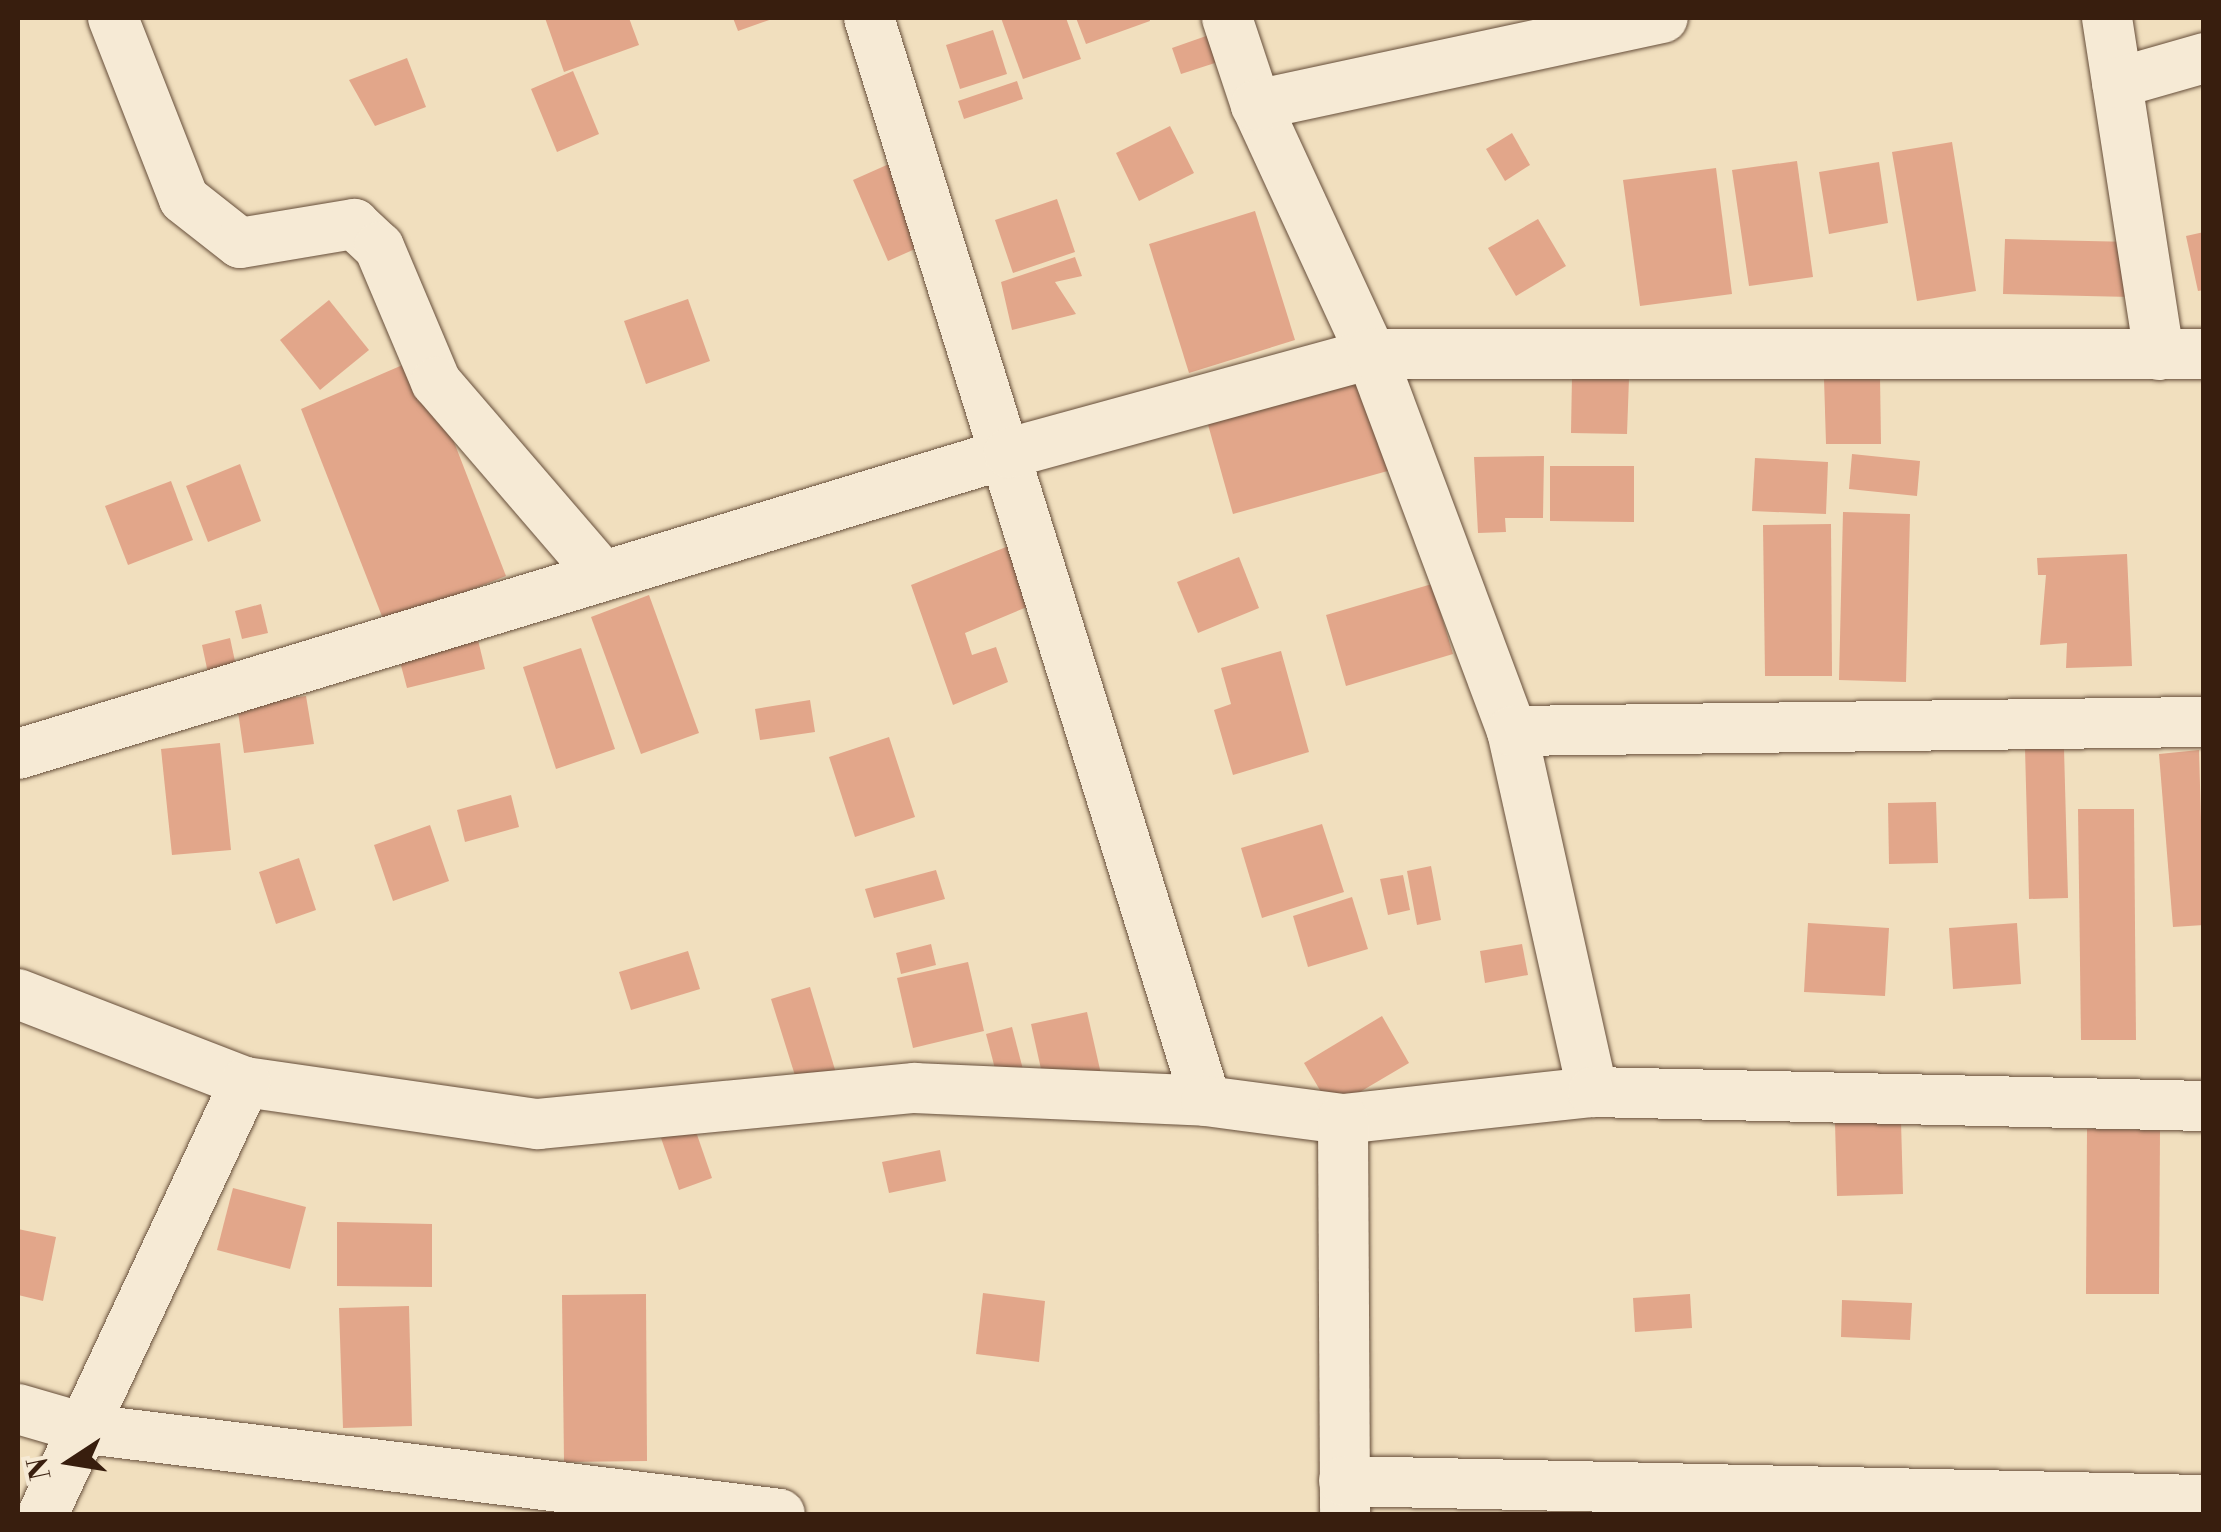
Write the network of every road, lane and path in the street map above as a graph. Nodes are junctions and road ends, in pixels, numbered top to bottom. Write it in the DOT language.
graph roads {
  1 [pos="113,18"];
  2 [pos="869,18"];
  3 [pos="1228,18"];
  4 [pos="1663,18"];
  5 [pos="2107,18"];
  6 [pos="2204,58"];
  7 [pos="2117,83"];
  8 [pos="1256,105"];
  9 [pos="1371,354"];
  10 [pos="2181,355"];
  11 [pos="1008,453"];
  12 [pos="604,576"];
  13 [pos="2204,722"];
  14 [pos="1512,731"];
  15 [pos="18,754"];
  16 [pos="18,994"];
  17 [pos="246,1082"];
  18 [pos="1593,1092"];
  19 [pos="1206,1102"];
  20 [pos="2204,1106"];
  21 [pos="1343,1119"];
  22 [pos="18,1409"];
  23 [pos="87,1429"];
  24 [pos="1344,1498"];
  25 [pos="2204,1500"];
  26 [pos="43,1514"];
  27 [pos="780,1514"];
  1 -- 12 [label="street"];
  2 -- 11 [label="street"];
  3 -- 8 [label="street"];
  4 -- 8 [label="street"];
  5 -- 7 [label="street"];
  6 -- 7 [label="street"];
  7 -- 10 [label="street"];
  8 -- 9 [label="street"];
  9 -- 10 [label="street"];
  9 -- 11 [label="street"];
  9 -- 14 [label="street"];
  11 -- 12 [label="street"];
  11 -- 19 [label="street"];
  12 -- 15 [label="street"];
  13 -- 14 [label="street"];
  14 -- 18 [label="street"];
  16 -- 17 [label="street"];
  17 -- 19 [label="street"];
  17 -- 23 [label="street"];
  18 -- 20 [label="street"];
  18 -- 21 [label="street"];
  19 -- 21 [label="street"];
  21 -- 24 [label="street"];
  22 -- 23 [label="street"];
  23 -- 26 [label="street"];
  23 -- 27 [label="street"];
  24 -- 25 [label="street"];
}
